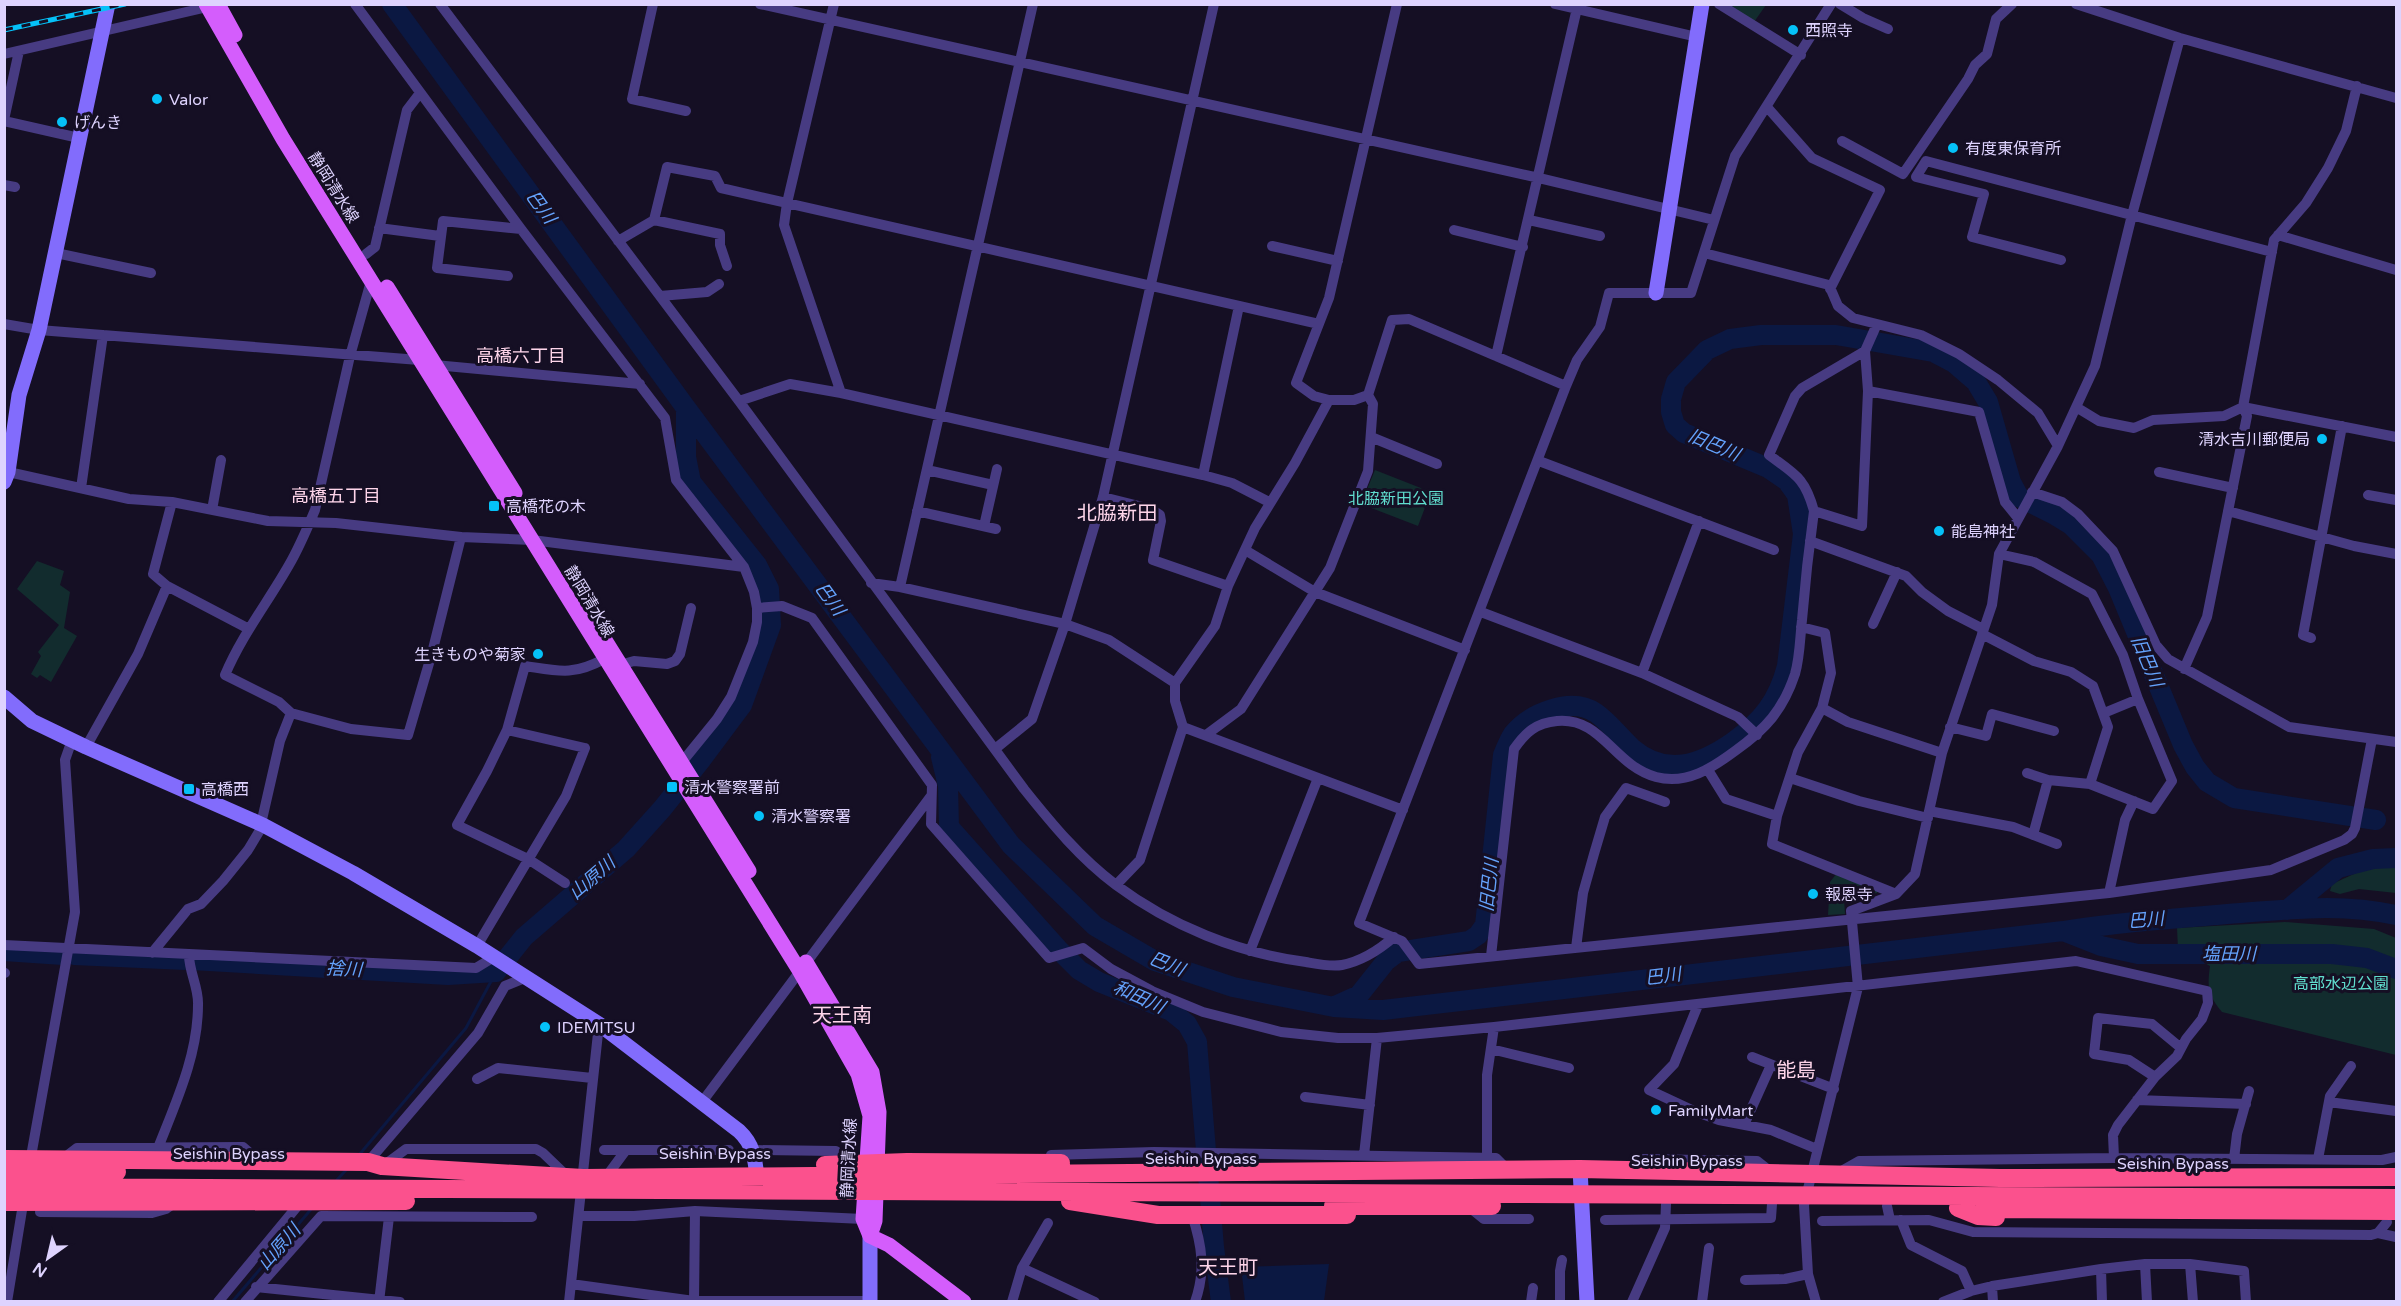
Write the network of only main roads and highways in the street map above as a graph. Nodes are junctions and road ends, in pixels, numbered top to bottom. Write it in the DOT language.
graph roads {
  1 [pos="212,5"];
  2 [pos="538,541"];
  3 [pos="677,767"];
  4 [pos="5,1162"];
  5 [pos="2397,1169"];
  6 [pos="1416,1172"];
  7 [pos="1844,1175"];
  8 [pos="876,1177"];
  9 [pos="2397,1177"];
  10 [pos="757,1180"];
  11 [pos="2397,1183"];
  12 [pos="4,1187"];
  13 [pos="870,1196"];
  14 [pos="2397,1198"];
  15 [pos="4,1202"];
  16 [pos="1468,1206"];
  17 [pos="1958,1208"];
  18 [pos="2391,1225"];
  19 [pos="870,1236"];
  20 [pos="964,1302"];
  1 -- 2 [label="main road, 静岡清水線"];
  1 -- 2 [label="main road, 静岡清水線"];
  2 -- 3 [label="main road, 静岡清水線"];
  2 -- 3 [label="main road, 静岡清水線"];
  3 -- 8 [label="main road, 静岡清水線"];
  4 -- 10 [label="highway, Seishin Bypass"];
  4 -- 10 [label="highway"];
  5 -- 7 [label="highway"];
  6 -- 7 [label="highway"];
  6 -- 8 [label="highway"];
  6 -- 10 [label="highway"];
  7 -- 9 [label="highway"];
  8 -- 10 [label="highway"];
  8 -- 13 [label="main road, 静岡清水線"];
  10 -- 11 [label="highway, Seishin Bypass"];
  10 -- 12 [label="highway, Seishin Bypass"];
  10 -- 14 [label="highway, Seishin Bypass"];
  10 -- 16 [label="highway"];
  13 -- 15 [label="highway"];
  13 -- 16 [label="highway"];
  13 -- 19 [label="main road, 静岡清水線"];
  13 -- 19 [label="main road, 静岡清水線"];
  16 -- 17 [label="highway"];
  17 -- 18 [label="highway"];
  17 -- 18 [label="highway"];
  19 -- 20 [label="main road"];
}
